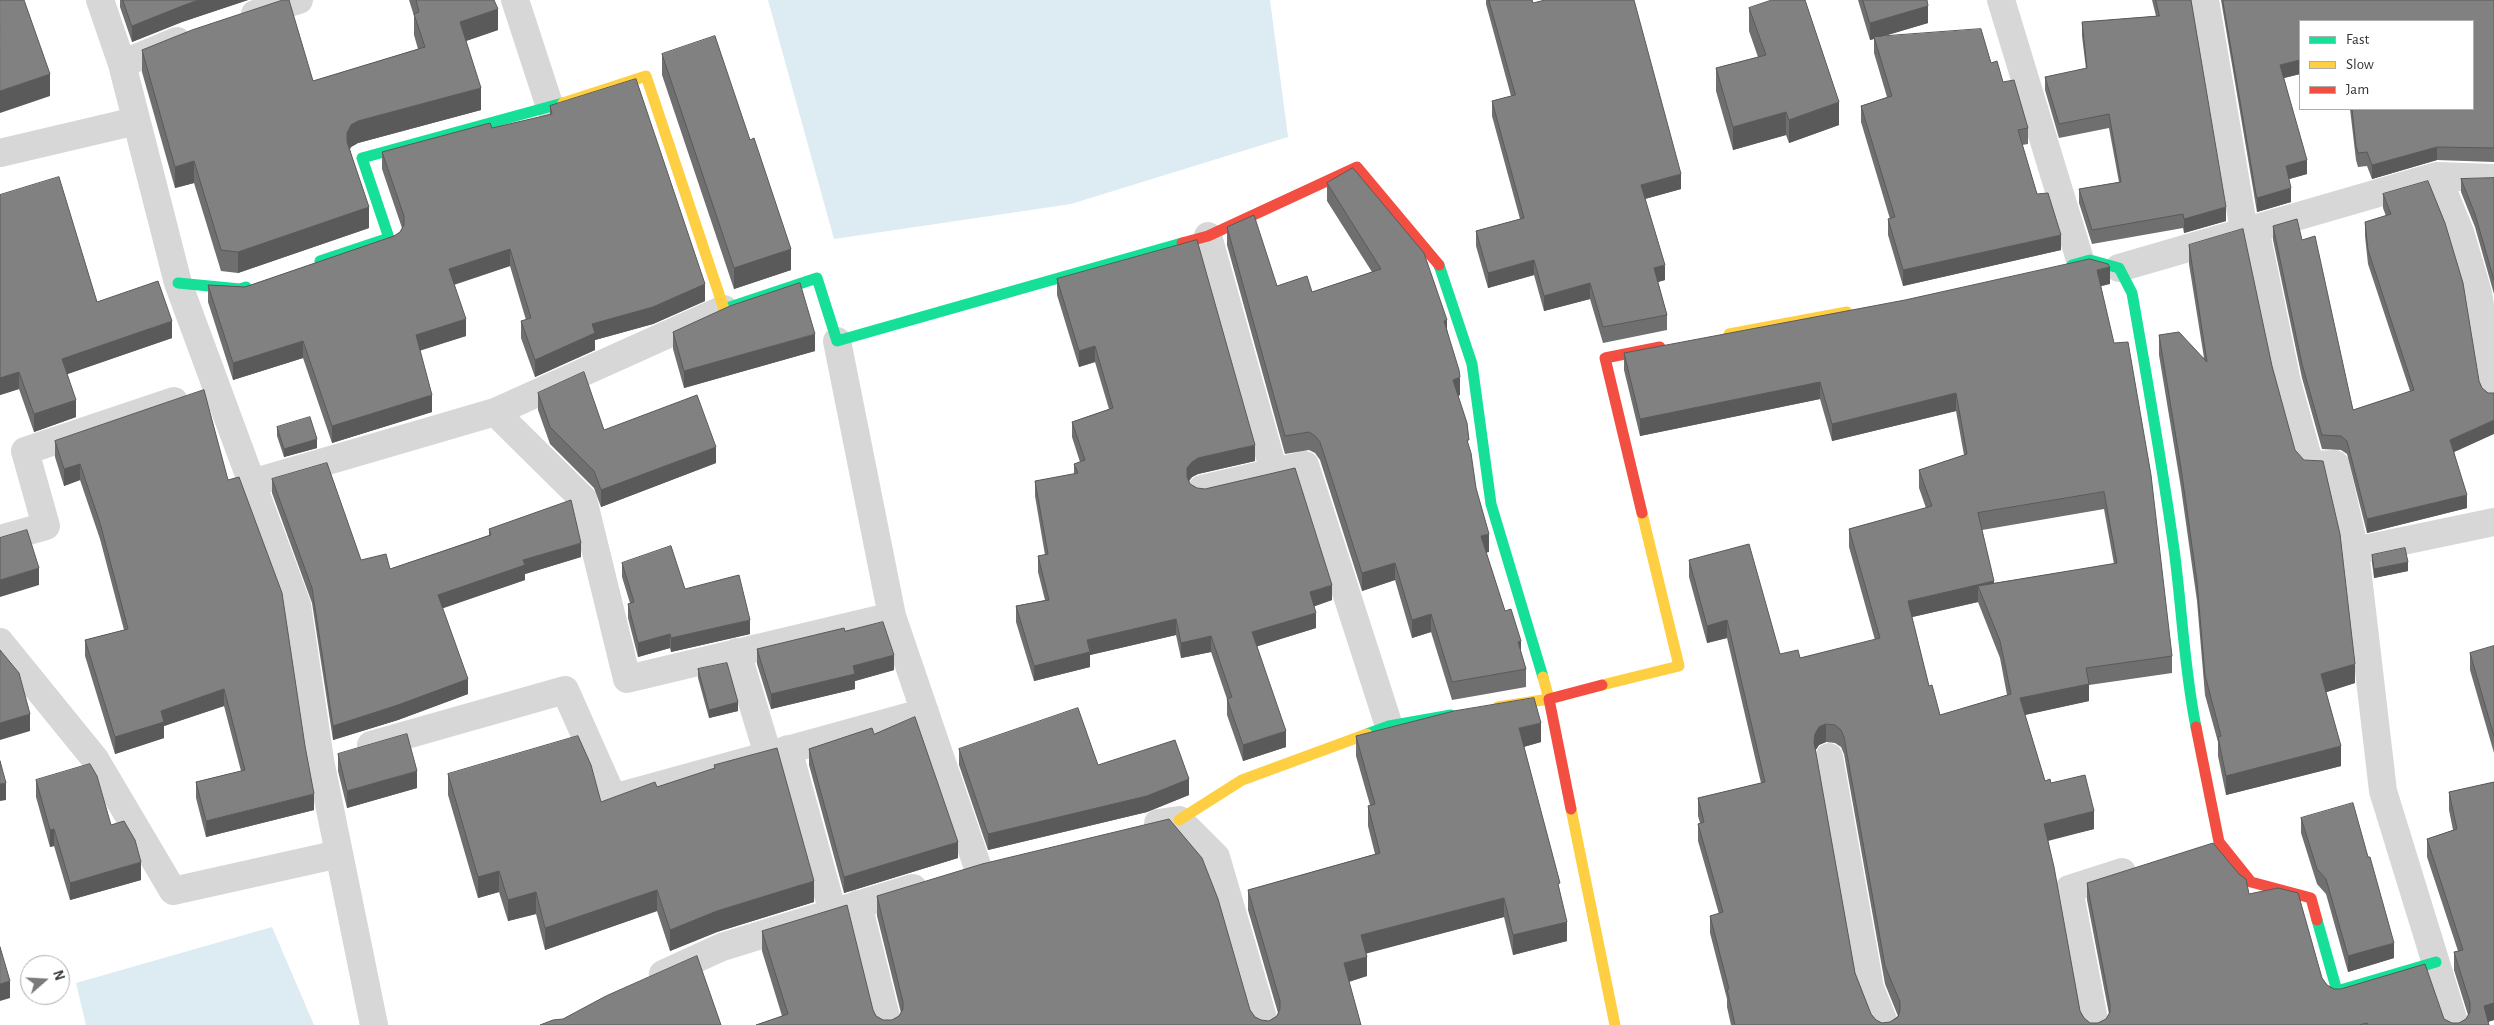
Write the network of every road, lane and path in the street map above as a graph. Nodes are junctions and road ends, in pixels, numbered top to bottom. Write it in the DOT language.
graph roads {
  1 [pos="100,0"];
  2 [pos="299,0"];
  3 [pos="515,0"];
  4 [pos="2001,0"];
  5 [pos="2205,0"];
  6 [pos="236,20"];
  7 [pos="199,33"];
  8 [pos="122,64"];
  9 [pos="550,107"];
  10 [pos="136,121"];
  11 [pos="0,153"];
  12 [pos="2437,176"];
  13 [pos="2494,178"];
  14 [pos="2249,229"];
  15 [pos="1208,236"];
  16 [pos="2071,265"];
  17 [pos="306,266"];
  18 [pos="2118,268"];
  19 [pos="259,282"];
  20 [pos="178,283"];
  21 [pos="724,309"];
  22 [pos="1857,310"];
  23 [pos="1718,336"];
  24 [pos="837,341"];
  25 [pos="1671,345"];
  26 [pos="216,386"];
  27 [pos="2494,392"];
  28 [pos="495,412"];
  29 [pos="1274,472"];
  30 [pos="252,483"];
  31 [pos="1202,489"];
  32 [pos="2494,522"];
  33 [pos="0,539"];
  34 [pos="2355,551"];
  35 [pos="892,616"];
  36 [pos="0,642"];
  37 [pos="737,652"];
  38 [pos="1549,699"];
  39 [pos="1483,710"];
  40 [pos="925,712"];
  41 [pos="1464,713"];
  42 [pos="1389,726"];
  43 [pos="778,752"];
  44 [pos="1829,757"];
  45 [pos="320,760"];
  46 [pos="1179,820"];
  47 [pos="1137,828"];
  48 [pos="2219,842"];
  49 [pos="2191,851"];
  50 [pos="339,854"];
  51 [pos="1006,861"];
  52 [pos="2144,865"];
  53 [pos="978,868"];
  54 [pos="858,904"];
  55 [pos="833,913"];
  56 [pos="2436,962"];
  57 [pos="643,983"];
  58 [pos="374,1025"];
  59 [pos="888,1025"];
  60 [pos="1265,1025"];
  61 [pos="1615,1025"];
  62 [pos="1884,1025"];
  63 [pos="2095,1025"];
  64 [pos="2455,1025"];
  1 -- 8 [label="street"];
  2 -- 6 [label="street"];
  3 -- 9 [label="street"];
  4 -- 16 [label="street"];
  5 -- 14 [label="street"];
  7 -- 8 [label="street"];
  8 -- 10 [label="street"];
  9 -- 17 [label="street"];
  9 -- 21 [label="street"];
  10 -- 11 [label="street"];
  10 -- 20 [label="street"];
  12 -- 13 [label="street"];
  12 -- 14 [label="street"];
  12 -- 27 [label="street"];
  14 -- 18 [label="street"];
  14 -- 34 [label="street"];
  15 -- 24 [label="street"];
  15 -- 29 [label="street"];
  15 -- 38 [label="street"];
  16 -- 18 [label="street"];
  18 -- 48 [label="street"];
  19 -- 20 [label="street"];
  20 -- 26 [label="street"];
  21 -- 24 [label="street"];
  21 -- 28 [label="street"];
  22 -- 23 [label="street"];
  24 -- 35 [label="street"];
  25 -- 38 [label="street"];
  26 -- 30 [label="street"];
  26 -- 33 [label="street"];
  28 -- 30 [label="street"];
  28 -- 37 [label="street"];
  29 -- 31 [label="street"];
  29 -- 42 [label="street"];
  30 -- 45 [label="street"];
  32 -- 34 [label="street"];
  34 -- 56 [label="street"];
  35 -- 37 [label="street"];
  35 -- 40 [label="street"];
  36 -- 50 [label="street"];
  37 -- 43 [label="street"];
  38 -- 39 [label="street"];
  38 -- 61 [label="street"];
  40 -- 43 [label="street"];
  40 -- 53 [label="street"];
  41 -- 42 [label="street"];
  42 -- 46 [label="street"];
  43 -- 45 [label="street"];
  43 -- 55 [label="street"];
  44 -- 62 [label="street"];
  45 -- 50 [label="street"];
  46 -- 47 [label="street"];
  46 -- 60 [label="street"];
  48 -- 49 [label="street"];
  48 -- 56 [label="street"];
  50 -- 58 [label="street"];
  51 -- 53 [label="street"];
  52 -- 63 [label="street"];
  53 -- 54 [label="street"];
  54 -- 55 [label="street"];
  54 -- 59 [label="street"];
  55 -- 57 [label="street"];
  56 -- 64 [label="street"];
}
